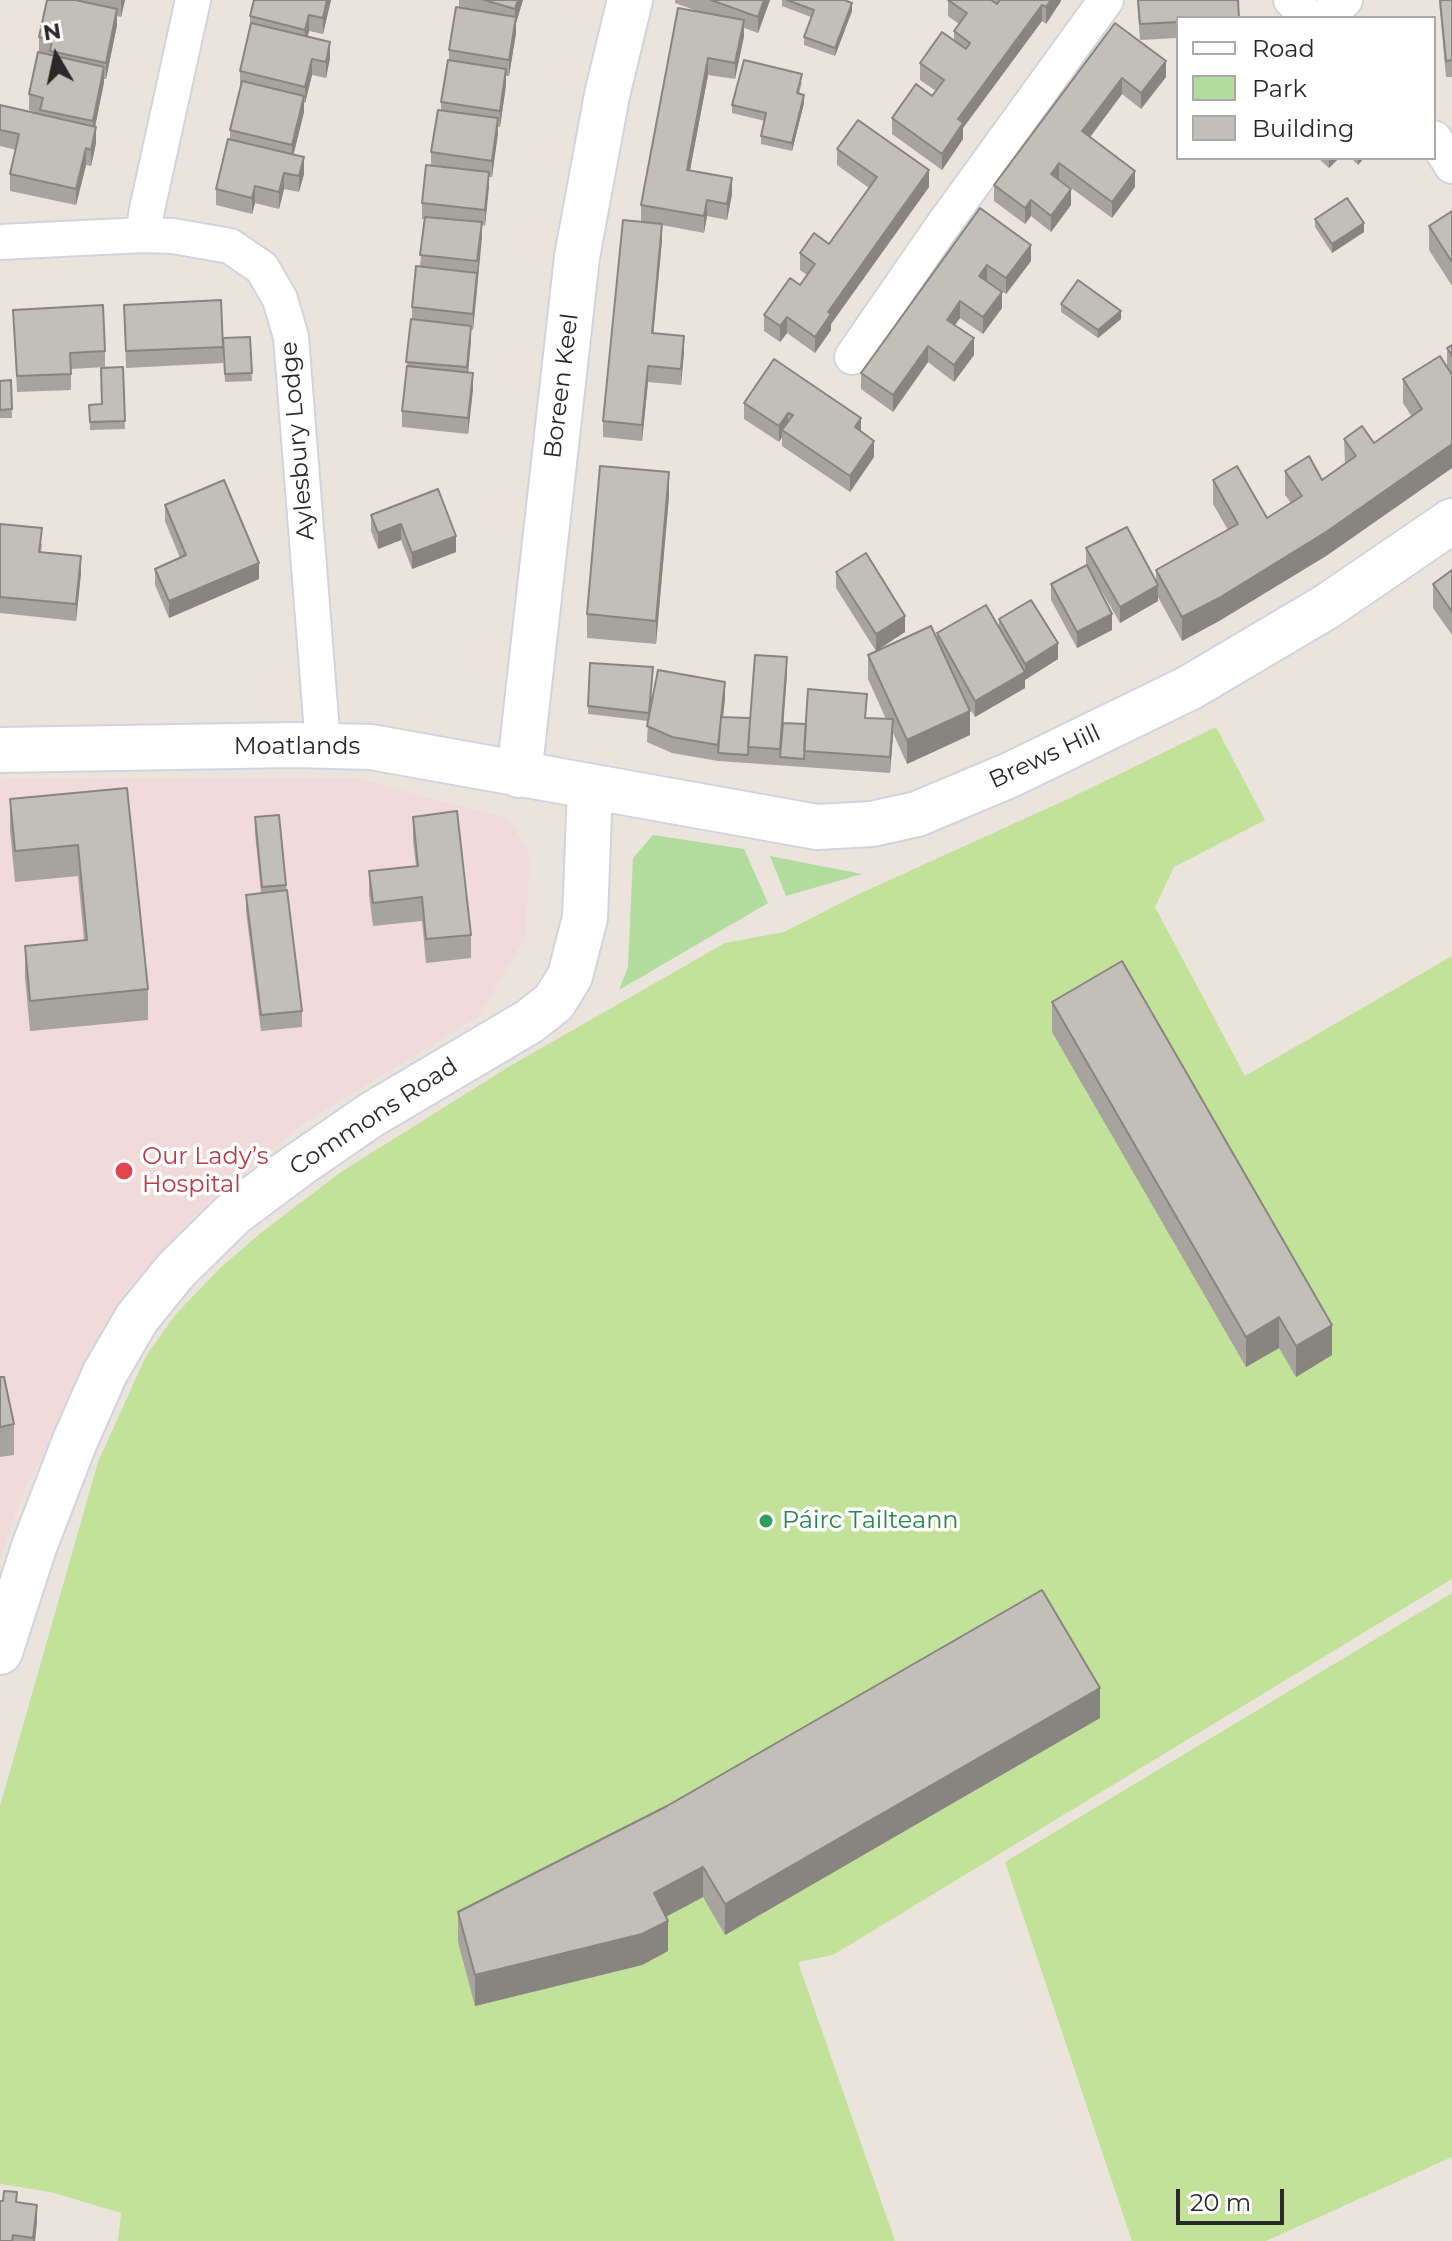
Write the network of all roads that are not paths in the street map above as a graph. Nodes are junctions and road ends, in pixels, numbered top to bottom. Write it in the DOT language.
graph roads {
  1 [pos="193,0"];
  2 [pos="630,0"];
  3 [pos="1106,0"];
  4 [pos="1291,0"];
  5 [pos="1345,0"];
  6 [pos="1308,16"];
  7 [pos="1325,16"];
  8 [pos="1436,141"];
  9 [pos="1452,166"];
  10 [pos="144,235"];
  11 [pos="0,242"];
  12 [pos="852,357"];
  13 [pos="1452,521"];
  14 [pos="323,745"];
  15 [pos="0,750"];
  16 [pos="519,775"];
  17 [pos="590,788"];
  18 [pos="0,1652"];
  1 -- 10 [label="street"];
  2 -- 16 [label="street, Boreen Keel"];
  3 -- 12 [label="street"];
  4 -- 6 [label="street"];
  5 -- 7 [label="street"];
  8 -- 9 [label="street"];
  10 -- 11 [label="street, Aylesbury Lodge"];
  10 -- 14 [label="street, Aylesbury Lodge"];
  13 -- 17 [label="street, Brews Hill"];
  14 -- 15 [label="street, Moatlands"];
  14 -- 16 [label="street, Moatlands"];
  16 -- 17 [label="street, Moatlands"];
  17 -- 18 [label="street, Commons Road"];
}
